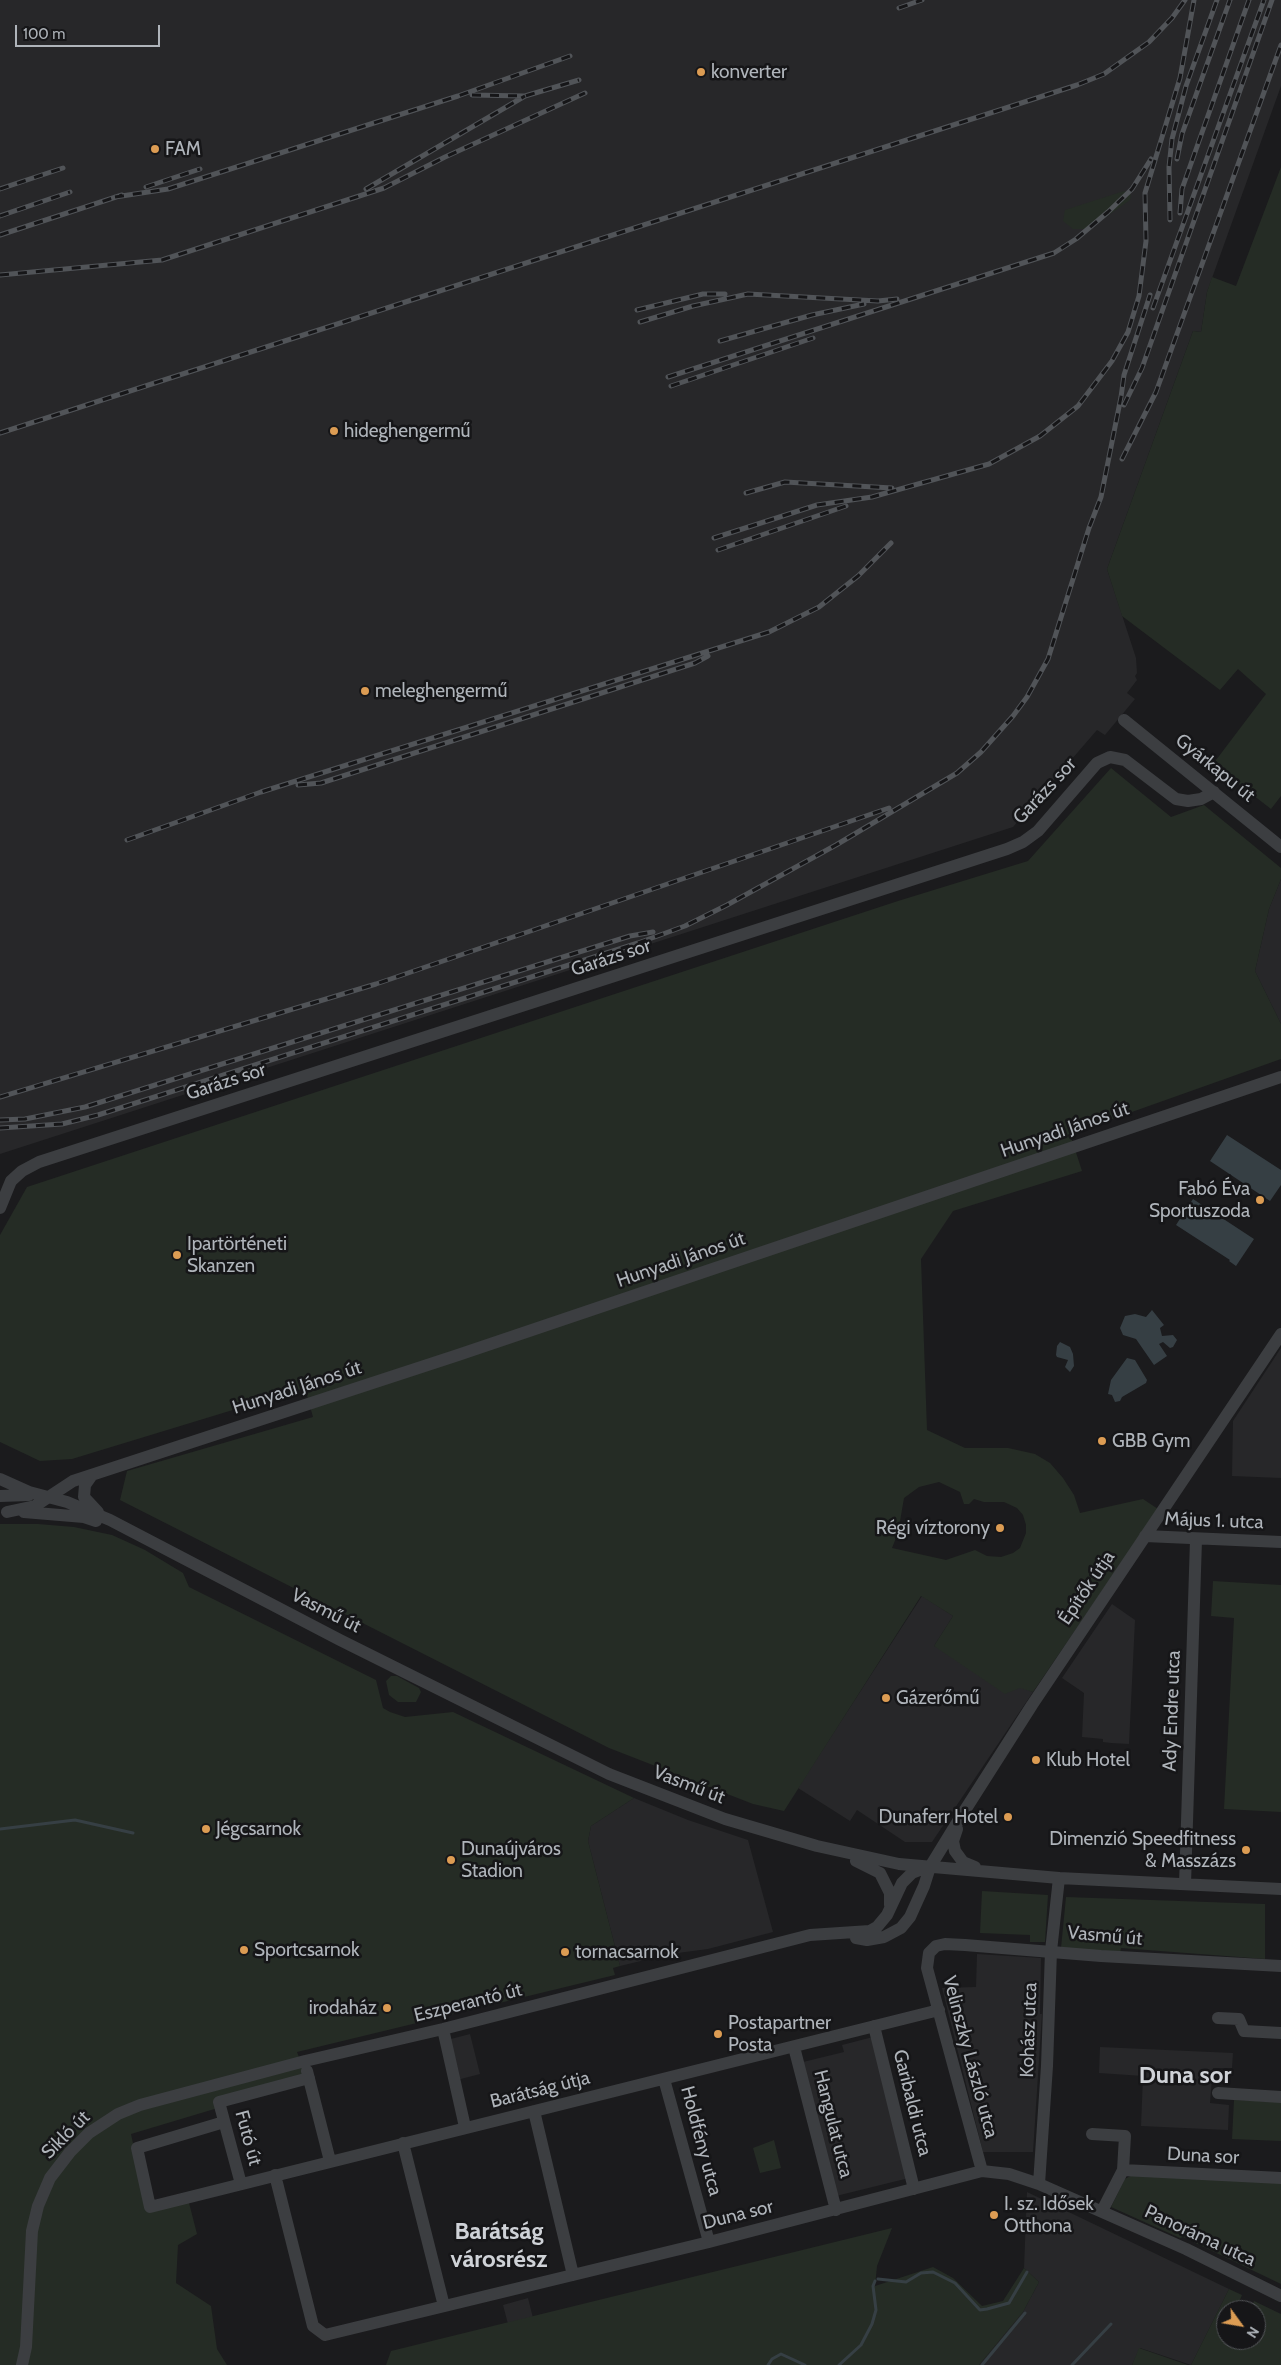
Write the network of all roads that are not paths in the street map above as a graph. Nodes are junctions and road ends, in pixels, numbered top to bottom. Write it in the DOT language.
graph roads {
  1 [pos="1124,720"];
  2 [pos="1214,792"];
  3 [pos="1281,847"];
  4 [pos="1281,1077"];
  5 [pos="0,1208"];
  6 [pos="1281,1334"];
  7 [pos="92,1475"];
  8 [pos="0,1479"];
  9 [pos="0,1496"];
  10 [pos="49,1496"];
  11 [pos="4,1512"];
  12 [pos="110,1520"];
  13 [pos="136,1535"];
  14 [pos="1145,1536"];
  15 [pos="1196,1540"];
  16 [pos="1281,1542"];
  17 [pos="960,1818"];
  18 [pos="817,1846"];
  19 [pos="930,1867"];
  20 [pos="987,1871"];
  21 [pos="1058,1878"];
  22 [pos="1185,1884"];
  23 [pos="1281,1889"];
  24 [pos="890,1905"];
  25 [pos="829,1933"];
  26 [pos="1050,1950"];
  27 [pos="929,1953"];
  28 [pos="1281,1966"];
  29 [pos="939,2010"];
  30 [pos="1218,2018"];
  31 [pos="874,2026"];
  32 [pos="443,2029"];
  33 [pos="1281,2033"];
  34 [pos="794,2047"];
  35 [pos="305,2061"];
  36 [pos="309,2078"];
  37 [pos="664,2079"];
  38 [pos="1218,2093"];
  39 [pos="1281,2096"];
  40 [pos="534,2111"];
  41 [pos="118,2114"];
  42 [pos="224,2122"];
  43 [pos="465,2127"];
  44 [pos="1092,2134"];
  45 [pos="404,2143"];
  46 [pos="330,2161"];
  47 [pos="1124,2170"];
  48 [pos="982,2171"];
  49 [pos="275,2176"];
  50 [pos="1281,2178"];
  51 [pos="242,2184"];
  52 [pos="1039,2184"];
  53 [pos="914,2189"];
  54 [pos="836,2210"];
  55 [pos="1102,2211"];
  56 [pos="709,2242"];
  57 [pos="573,2275"];
  58 [pos="1281,2296"];
  59 [pos="444,2306"];
  60 [pos="25,2362"];
  1 -- 2 [label="street, Gyárkapu út"];
  2 -- 3 [label="street, Gyárkapu út"];
  2 -- 5 [label="street, Garázs sor"];
  4 -- 7 [label="street, Hunyadi János út"];
  6 -- 14 [label="street, Építők útja"];
  7 -- 10 [label="street, Hunyadi János út"];
  7 -- 12 [label="street"];
  8 -- 10 [label="street"];
  9 -- 10 [label="street"];
  10 -- 11 [label="street"];
  10 -- 12 [label="street"];
  11 -- 13 [label="street"];
  12 -- 13 [label="street"];
  13 -- 18 [label="street, Vasmű út"];
  14 -- 15 [label="street, Május 1. utca"];
  14 -- 17 [label="street, Építők útja"];
  15 -- 16 [label="street, Május 1. utca"];
  15 -- 22 [label="street, Ady Endre utca"];
  17 -- 19 [label="street, Építők útja"];
  17 -- 20 [label="street"];
  18 -- 19 [label="street, Vasmű út"];
  18 -- 24 [label="street"];
  19 -- 20 [label="street, Vasmű út"];
  19 -- 24 [label="street, Eszperantó út"];
  19 -- 25 [label="street, Eszperantó út"];
  20 -- 21 [label="street, Vasmű út"];
  21 -- 22 [label="street, Vasmű út"];
  21 -- 26 [label="street, Kohász utca"];
  22 -- 23 [label="street, Vasmű út"];
  24 -- 25 [label="street, Eszperantó út"];
  25 -- 32 [label="street, Eszperantó út"];
  26 -- 27 [label="street, Vasmű út"];
  26 -- 28 [label="street, Vasmű út"];
  26 -- 52 [label="street, Kohász utca"];
  27 -- 29 [label="street, Velinszky László utca"];
  29 -- 31 [label="street, Barátság útja"];
  29 -- 48 [label="street, Velinszky László utca"];
  30 -- 33 [label="street"];
  31 -- 34 [label="street, Barátság útja"];
  31 -- 53 [label="street, Garibaldi utca"];
  32 -- 35 [label="street, Eszperantó út"];
  32 -- 43 [label="street"];
  34 -- 37 [label="street, Barátság útja"];
  34 -- 54 [label="street, Hangulat utca"];
  35 -- 36 [label="street"];
  35 -- 41 [label="street, Eszperantó út"];
  36 -- 42 [label="street, Futó út"];
  36 -- 46 [label="street"];
  37 -- 40 [label="street, Barátság útja"];
  37 -- 56 [label="street, Holdfény utca"];
  38 -- 39 [label="street"];
  40 -- 43 [label="street, Barátság útja"];
  40 -- 57 [label="street"];
  41 -- 60 [label="street, Sikló út"];
  42 -- 51 [label="street, Futó út"];
  42 -- 51 [label="street, Barátság útja"];
  43 -- 45 [label="street, Barátság útja"];
  44 -- 47 [label="street"];
  45 -- 46 [label="street, Barátság útja"];
  45 -- 59 [label="street"];
  46 -- 49 [label="street, Barátság útja"];
  47 -- 50 [label="street, Duna sor"];
  47 -- 55 [label="street"];
  48 -- 52 [label="street, Duna sor"];
  48 -- 53 [label="street, Duna sor"];
  49 -- 51 [label="street, Barátság útja"];
  49 -- 59 [label="street, Duna sor"];
  52 -- 55 [label="street, Duna sor"];
  53 -- 54 [label="street, Duna sor"];
  54 -- 56 [label="street, Duna sor"];
  55 -- 58 [label="street, Panoráma utca"];
  56 -- 57 [label="street, Duna sor"];
  57 -- 59 [label="street, Duna sor"];
}
